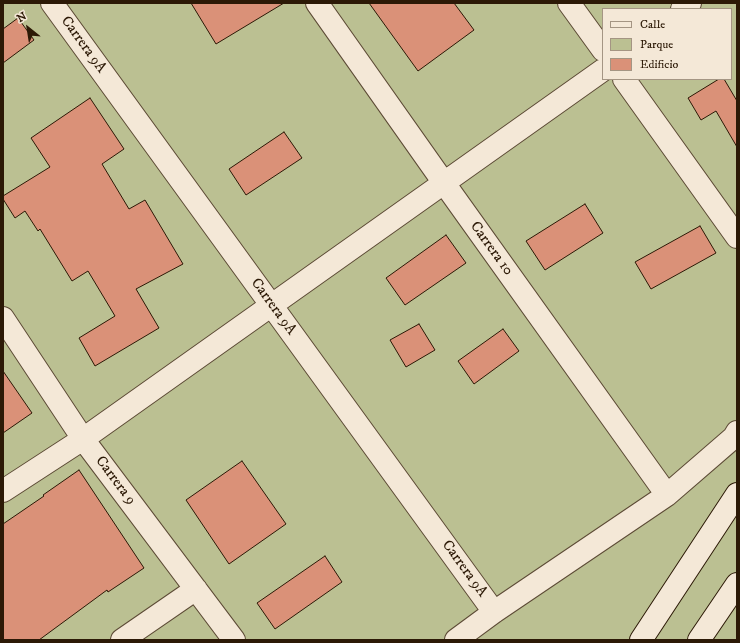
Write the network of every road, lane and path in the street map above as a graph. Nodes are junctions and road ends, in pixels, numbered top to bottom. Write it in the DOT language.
graph roads {
  1 [pos="52,3"];
  2 [pos="317,3"];
  3 [pos="570,3"];
  4 [pos="602,49"];
  5 [pos="602,71"];
  6 [pos="625,80"];
  7 [pos="444,183"];
  8 [pos="737,237"];
  9 [pos="271,305"];
  10 [pos="3,318"];
  11 [pos="737,432"];
  12 [pos="83,439"];
  13 [pos="3,491"];
  14 [pos="737,494"];
  15 [pos="666,495"];
  16 [pos="737,584"];
  17 [pos="196,589"];
  18 [pos="494,612"];
  19 [pos="122,640"];
  20 [pos="234,640"];
  21 [pos="456,640"];
  22 [pos="641,640"];
  23 [pos="699,640"];
  1 -- 9 [label="street, Carrera 9A"];
  2 -- 7 [label="street, Carrera 10"];
  3 -- 4 [label="street"];
  5 -- 7 [label="street"];
  6 -- 8 [label="street"];
  7 -- 9 [label="street"];
  7 -- 15 [label="street, Carrera 10"];
  9 -- 12 [label="street"];
  9 -- 18 [label="street, Carrera 9A"];
  10 -- 12 [label="street, Carrera 9"];
  11 -- 15 [label="street"];
  12 -- 13 [label="street"];
  12 -- 17 [label="street, Carrera 9"];
  14 -- 22 [label="street"];
  15 -- 18 [label="street"];
  16 -- 23 [label="street"];
  17 -- 19 [label="street"];
  17 -- 20 [label="street, Carrera 9"];
  18 -- 21 [label="street"];
}
